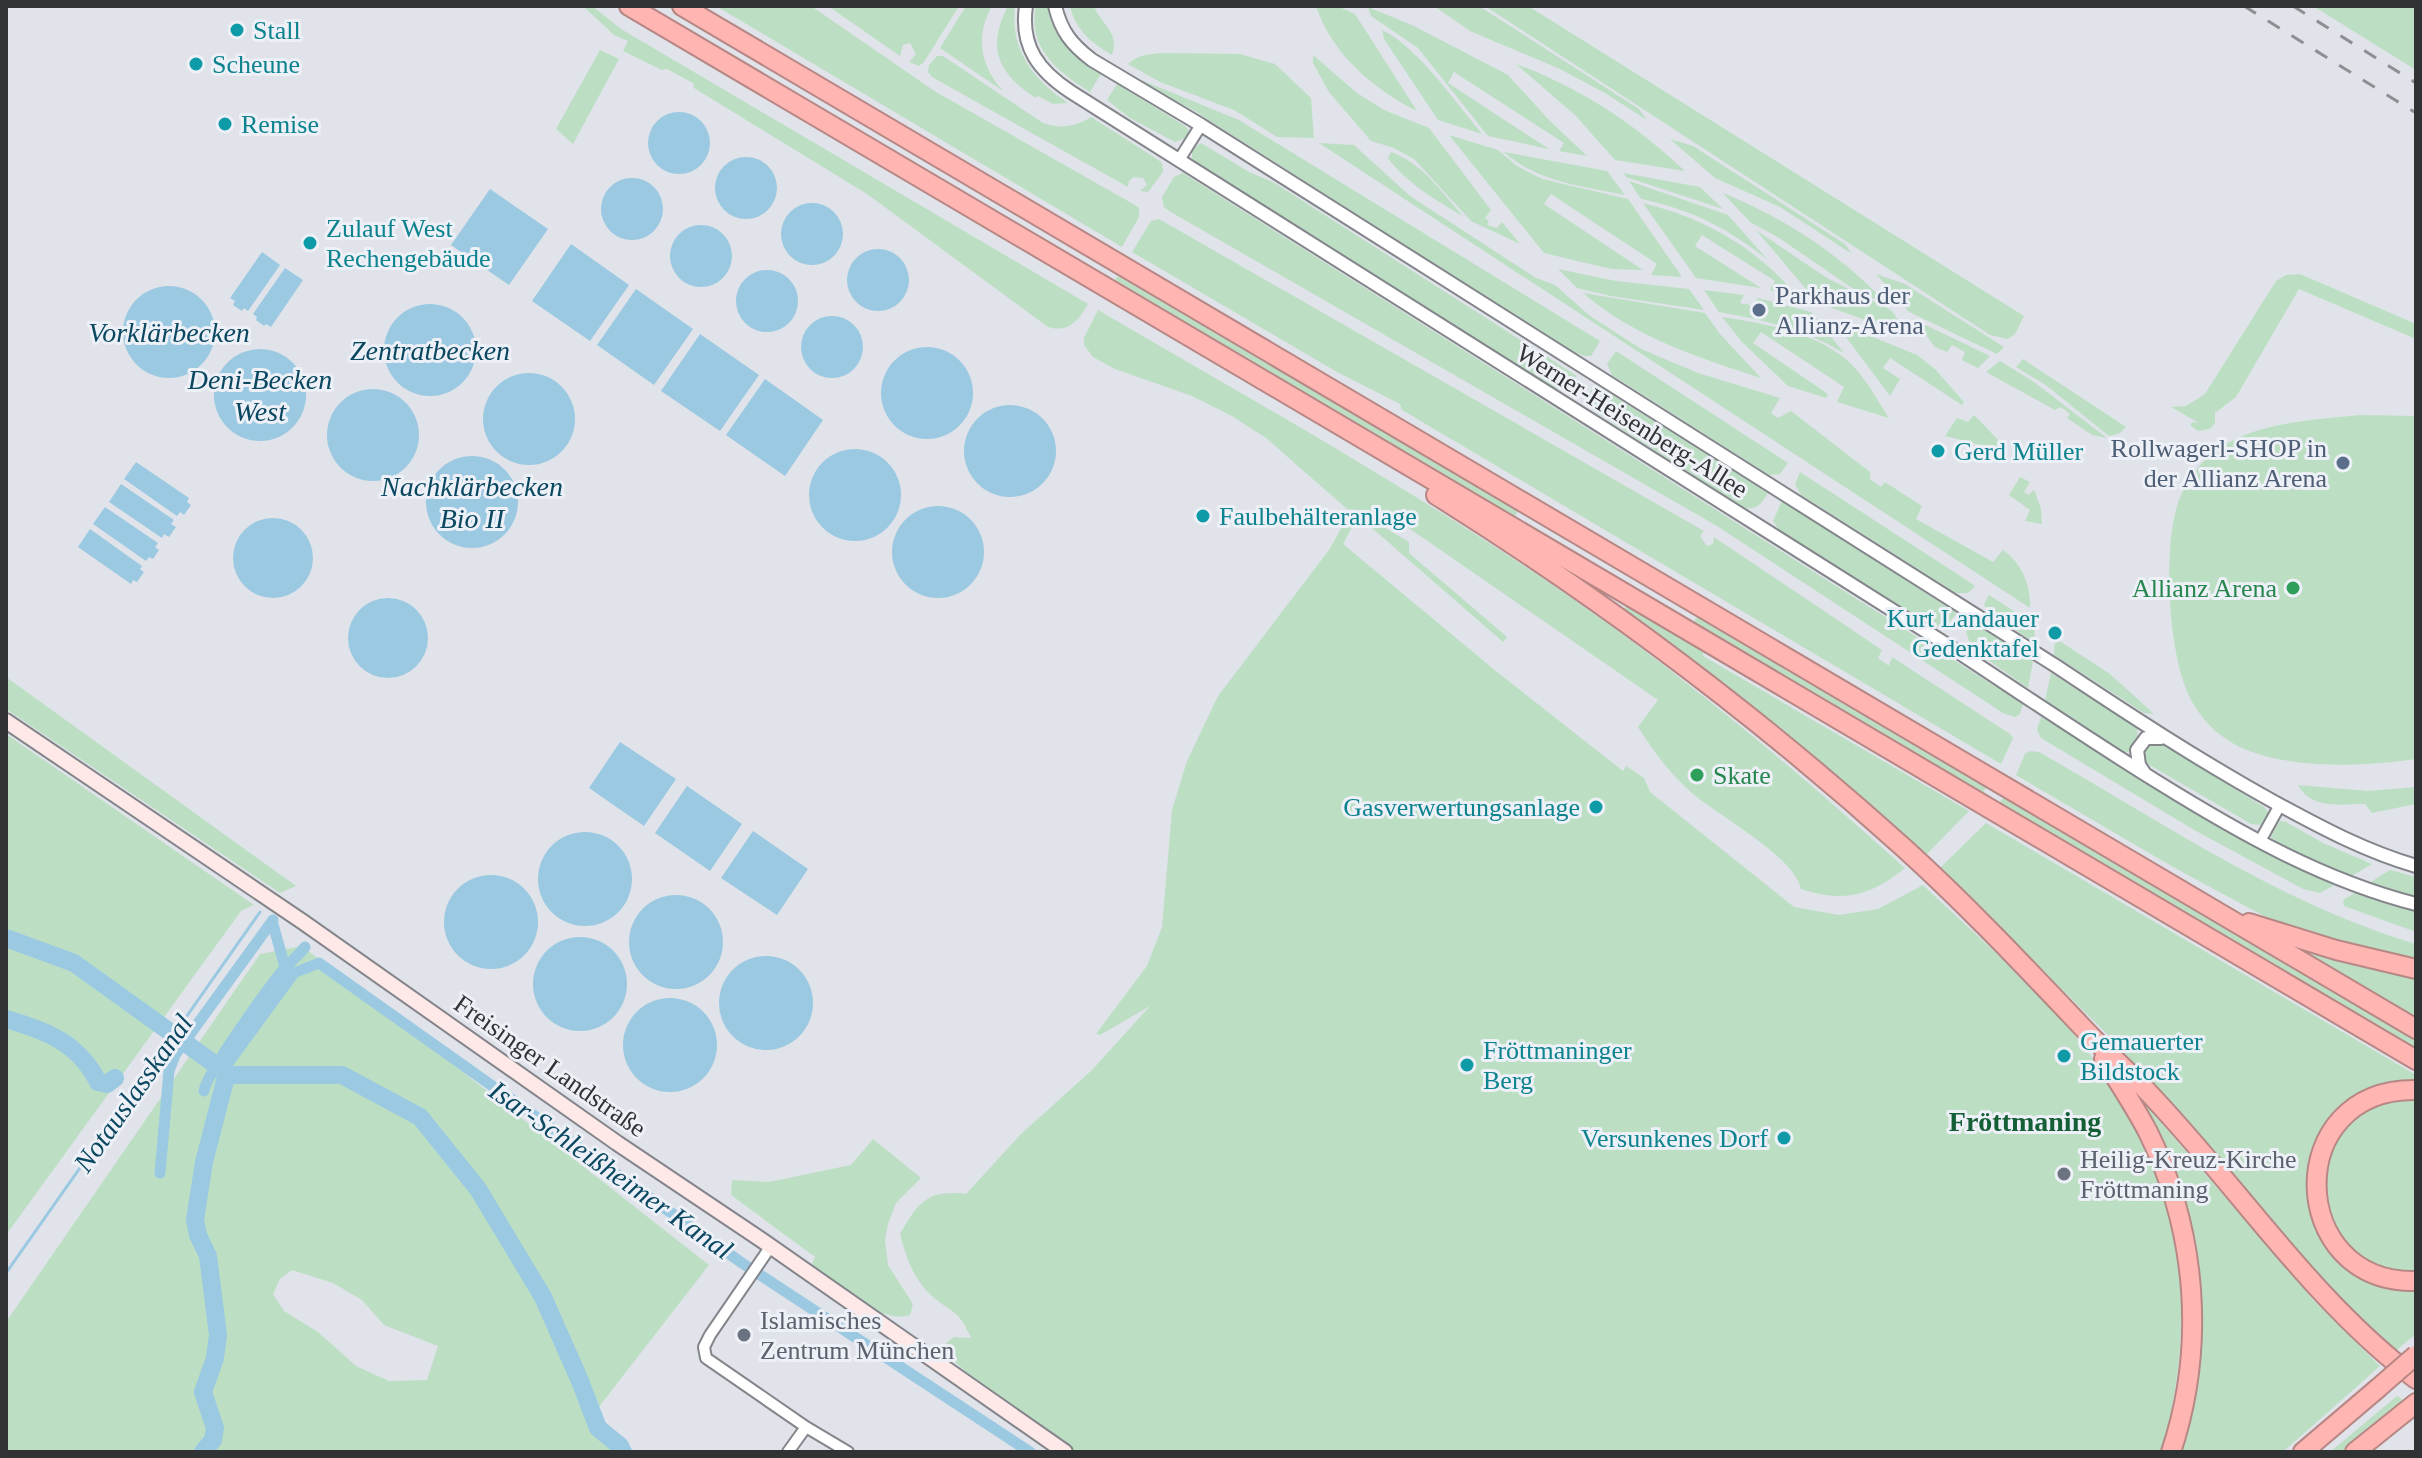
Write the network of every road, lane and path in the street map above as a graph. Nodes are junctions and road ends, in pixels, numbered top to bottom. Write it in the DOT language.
graph roads {
  1 [pos="629,6"];
  2 [pos="682,6"];
  3 [pos="1026,6"];
  4 [pos="1055,6"];
  5 [pos="1201,125"];
  6 [pos="1179,160"];
  7 [pos="1369,441"];
  8 [pos="6,721"];
  9 [pos="2165,738"];
  10 [pos="2145,774"];
  11 [pos="2280,805"];
  12 [pos="2260,841"];
  13 [pos="2416,866"];
  14 [pos="2416,904"];
  15 [pos="2215,912"];
  16 [pos="2416,969"];
  17 [pos="2416,1029"];
  18 [pos="2088,1033"];
  19 [pos="2416,1060"];
  20 [pos="2416,1090"];
  21 [pos="771,1246"];
  22 [pos="2416,1281"];
  23 [pos="2416,1355"];
  24 [pos="2416,1379"];
  25 [pos="2412,1406"];
  26 [pos="806,1427"];
  27 [pos="788,1452"];
  28 [pos="848,1452"];
  29 [pos="1065,1452"];
  30 [pos="2171,1452"];
  31 [pos="2303,1452"];
  32 [pos="2355,1452"];
  1 -- 7 [label="highway"];
  2 -- 15 [label="highway"];
  3 -- 6 [label="street, Werner-Heisenberg-Allee"];
  4 -- 5 [label="street, Werner-Heisenberg-Allee"];
  5 -- 6 [label="street"];
  5 -- 9 [label="street, Werner-Heisenberg-Allee"];
  6 -- 10 [label="street, Werner-Heisenberg-Allee"];
  7 -- 18 [label="highway"];
  7 -- 19 [label="highway"];
  8 -- 21 [label="main road, Freisinger Landstraße"];
  9 -- 10 [label="street"];
  9 -- 11 [label="street, Werner-Heisenberg-Allee"];
  10 -- 12 [label="street, Werner-Heisenberg-Allee"];
  11 -- 12 [label="street"];
  11 -- 13 [label="street, Werner-Heisenberg-Allee"];
  12 -- 14 [label="street, Werner-Heisenberg-Allee"];
  15 -- 16 [label="highway"];
  15 -- 17 [label="highway"];
  18 -- 24 [label="highway"];
  18 -- 30 [label="highway"];
  20 -- 22 [label="highway"];
  21 -- 26 [label="street"];
  21 -- 29 [label="main road, Freisinger Landstraße"];
  23 -- 31 [label="highway, bridge"];
  25 -- 32 [label="highway"];
  26 -- 27 [label="street"];
  26 -- 28 [label="street"];
}
